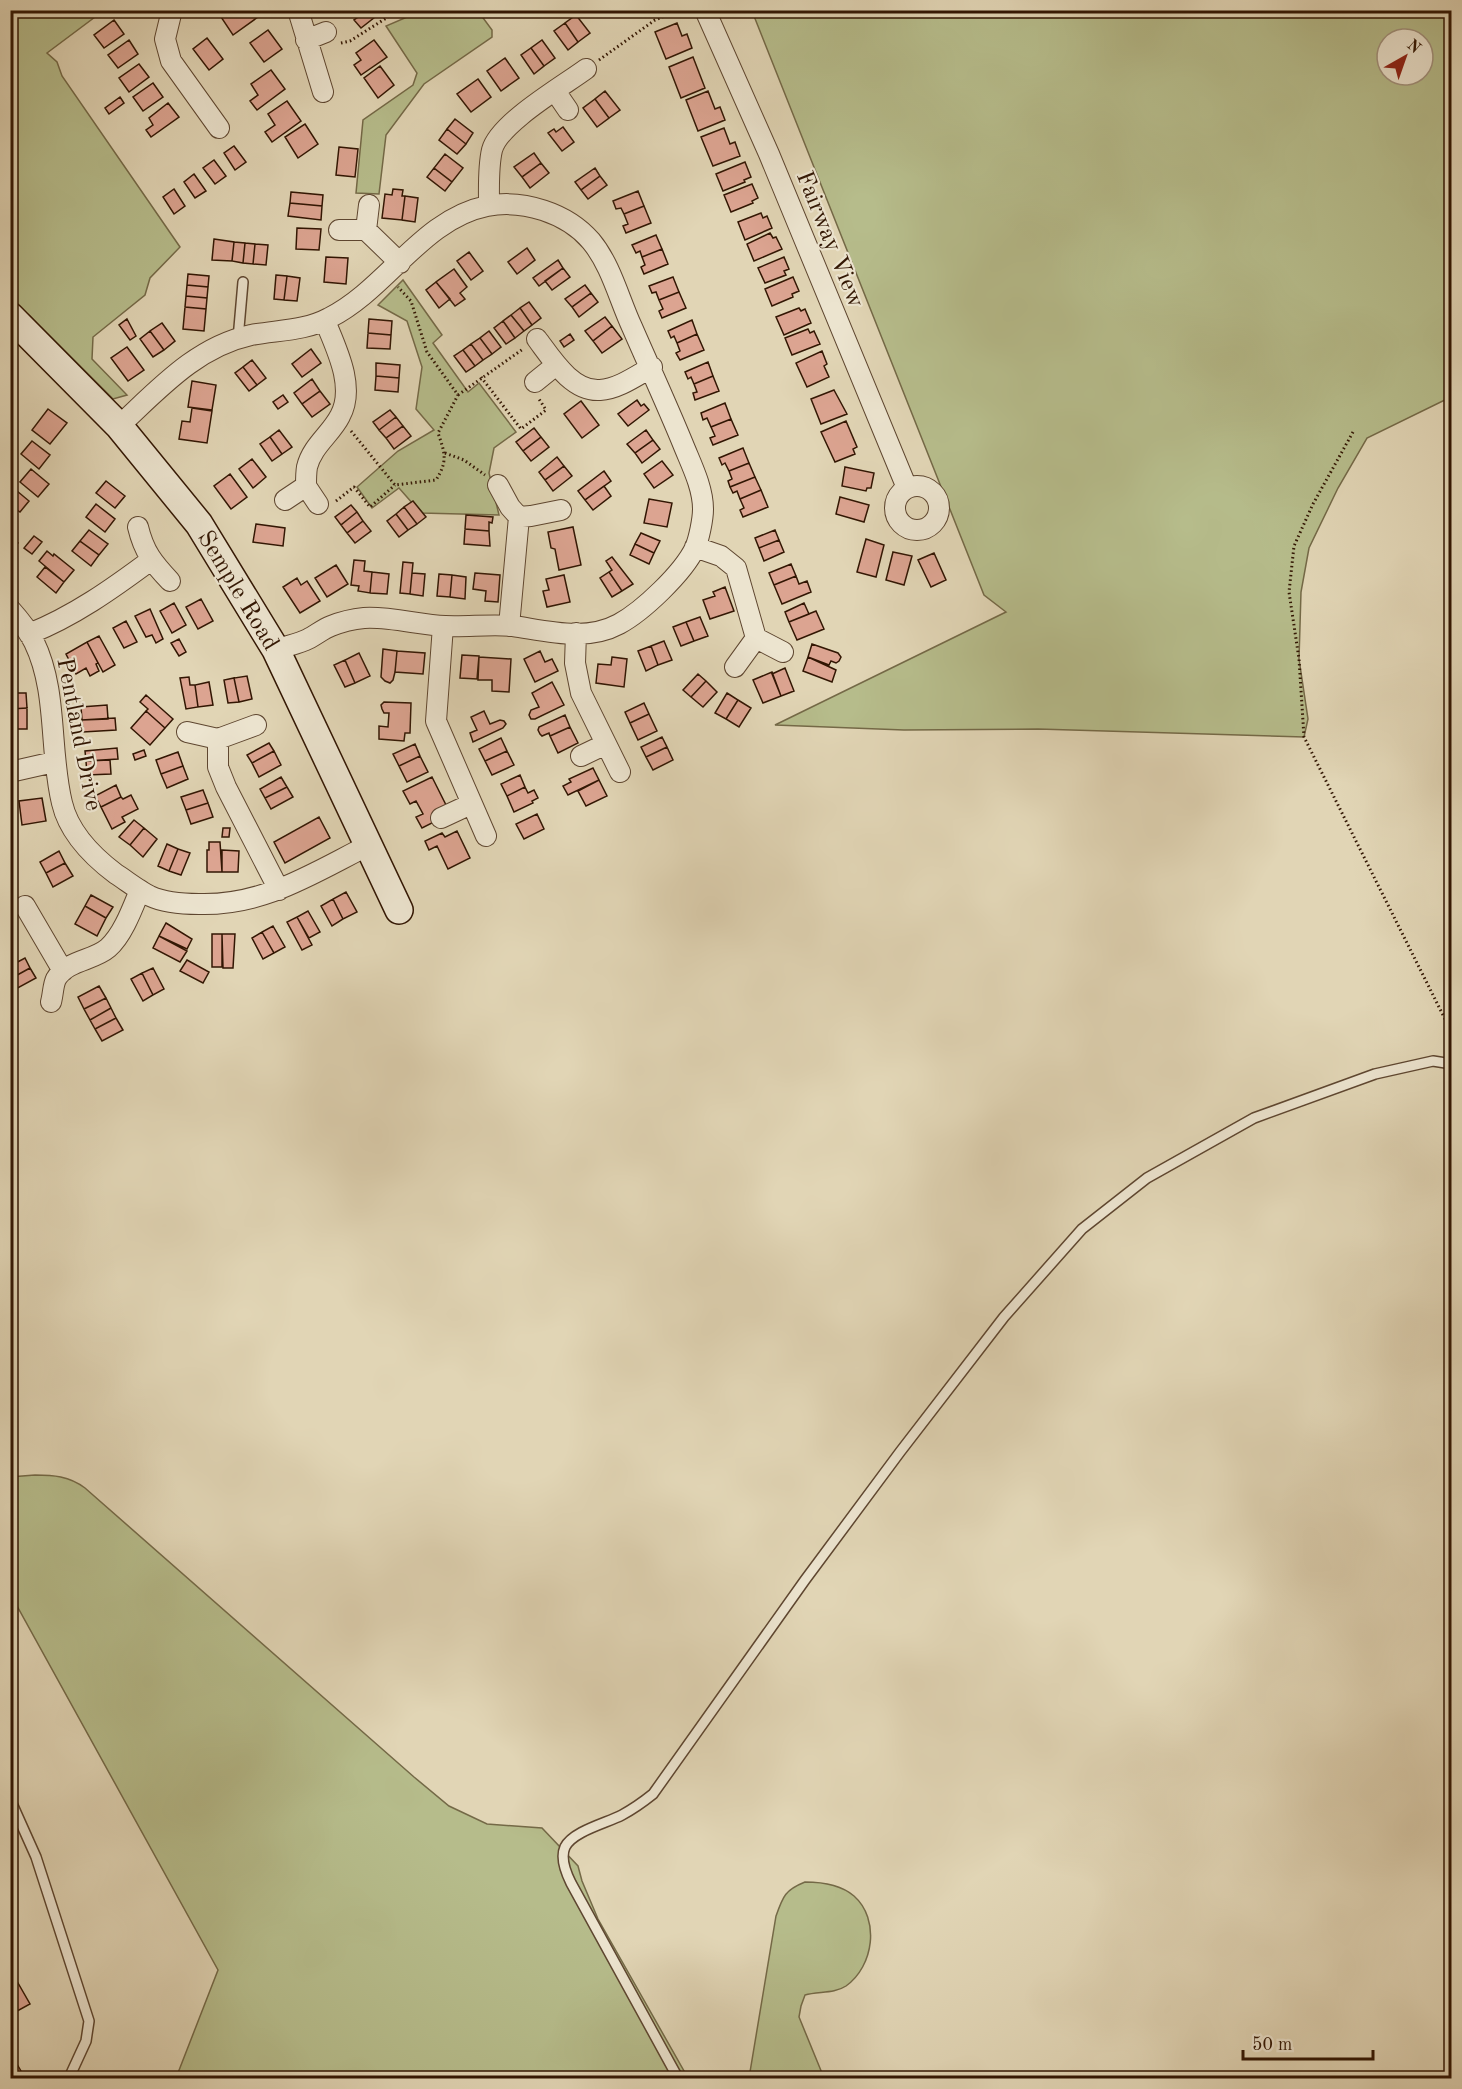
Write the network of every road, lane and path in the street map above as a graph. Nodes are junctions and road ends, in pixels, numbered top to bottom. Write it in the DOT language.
graph roads {
  1 [pos="172,10"];
  2 [pos="298,10"];
  3 [pos="399,10"];
  4 [pos="679,10"];
  5 [pos="705,10"];
  6 [pos="326,32"];
  7 [pos="306,40"];
  8 [pos="586,69"];
  9 [pos="555,91"];
  10 [pos="323,92"];
  11 [pos="568,110"];
  12 [pos="219,128"];
  13 [pos="369,205"];
  14 [pos="489,205"];
  15 [pos="339,230"];
  16 [pos="366,230"];
  17 [pos="393,268"];
  18 [pos="243,282"];
  19 [pos="10,315"];
  20 [pos="325,321"];
  21 [pos="238,339"];
  22 [pos="537,339"];
  23 [pos="556,365"];
  24 [pos="652,368"];
  25 [pos="481,377"];
  26 [pos="536,382"];
  27 [pos="458,394"];
  28 [pos="341,414"];
  29 [pos="120,426"];
  30 [pos="1353,432"];
  31 [pos="445,453"];
  32 [pos="396,485"];
  33 [pos="498,485"];
  34 [pos="306,486"];
  35 [pos="907,488"];
  36 [pos="285,500"];
  37 [pos="324,505"];
  38 [pos="561,510"];
  39 [pos="519,517"];
  40 [pos="138,527"];
  41 [pos="695,547"];
  42 [pos="151,560"];
  43 [pos="170,581"];
  44 [pos="10,609"];
  45 [pos="443,626"];
  46 [pos="509,626"];
  47 [pos="576,633"];
  48 [pos="29,634"];
  49 [pos="756,638"];
  50 [pos="276,650"];
  51 [pos="783,652"];
  52 [pos="735,667"];
  53 [pos="256,725"];
  54 [pos="187,732"];
  55 [pos="218,740"];
  56 [pos="606,744"];
  57 [pos="581,756"];
  58 [pos="54,762"];
  59 [pos="10,772"];
  60 [pos="620,772"];
  61 [pos="471,804"];
  62 [pos="441,818"];
  63 [pos="486,836"];
  64 [pos="369,845"];
  65 [pos="140,890"];
  66 [pos="279,890"];
  67 [pos="25,906"];
  68 [pos="399,910"];
  69 [pos="63,971"];
  70 [pos="51,1002"];
  71 [pos="1452,1033"];
  72 [pos="1452,1064"];
  73 [pos="10,1799"];
  74 [pos="69,2079"];
  75 [pos="678,2079"];
  1 -- 12 [label="street"];
  2 -- 7 [label="street"];
  3 -- 6 [label="path"];
  4 -- 8 [label="path"];
  5 -- 35 [label="street, Fairway View"];
  6 -- 7 [label="street"];
  7 -- 10 [label="street"];
  8 -- 9 [label="street"];
  9 -- 11 [label="street"];
  9 -- 14 [label="street"];
  13 -- 16 [label="street"];
  14 -- 17 [label="street"];
  14 -- 24 [label="street"];
  15 -- 16 [label="street"];
  16 -- 17 [label="street"];
  17 -- 20 [label="street"];
  17 -- 27 [label="path"];
  18 -- 21 [label="lane"];
  19 -- 29 [label="street, Semple Road"];
  20 -- 21 [label="street"];
  20 -- 28 [label="street"];
  21 -- 29 [label="street"];
  22 -- 23 [label="street"];
  22 -- 25 [label="path"];
  23 -- 24 [label="street"];
  23 -- 26 [label="street"];
  24 -- 41 [label="street"];
  25 -- 26 [label="path"];
  25 -- 27 [label="path"];
  27 -- 31 [label="path"];
  28 -- 32 [label="path"];
  28 -- 34 [label="street"];
  29 -- 50 [label="street, Semple Road"];
  30 -- 71 [label="path"];
  31 -- 32 [label="path"];
  31 -- 33 [label="path"];
  32 -- 37 [label="path"];
  33 -- 39 [label="street"];
  34 -- 36 [label="street"];
  34 -- 37 [label="street"];
  38 -- 39 [label="street"];
  39 -- 46 [label="street"];
  40 -- 42 [label="street"];
  41 -- 47 [label="street"];
  41 -- 49 [label="street"];
  42 -- 43 [label="street"];
  42 -- 48 [label="street"];
  44 -- 48 [label="street, Pentland Drive"];
  45 -- 46 [label="street"];
  45 -- 50 [label="street"];
  45 -- 61 [label="street"];
  46 -- 47 [label="street"];
  47 -- 56 [label="street"];
  48 -- 58 [label="street, Pentland Drive"];
  49 -- 51 [label="street"];
  49 -- 52 [label="street"];
  50 -- 64 [label="street, Semple Road"];
  53 -- 55 [label="street"];
  54 -- 55 [label="street"];
  55 -- 66 [label="street"];
  56 -- 57 [label="street"];
  56 -- 60 [label="street"];
  58 -- 59 [label="street"];
  58 -- 65 [label="street, Pentland Drive"];
  61 -- 62 [label="street"];
  61 -- 63 [label="street"];
  64 -- 66 [label="street, Pentland Drive"];
  64 -- 68 [label="street, Semple Road"];
  65 -- 66 [label="street, Pentland Drive"];
  65 -- 69 [label="street"];
  67 -- 69 [label="street"];
  69 -- 70 [label="street"];
  72 -- 75 [label="lane"];
  73 -- 74 [label="lane"];
}
